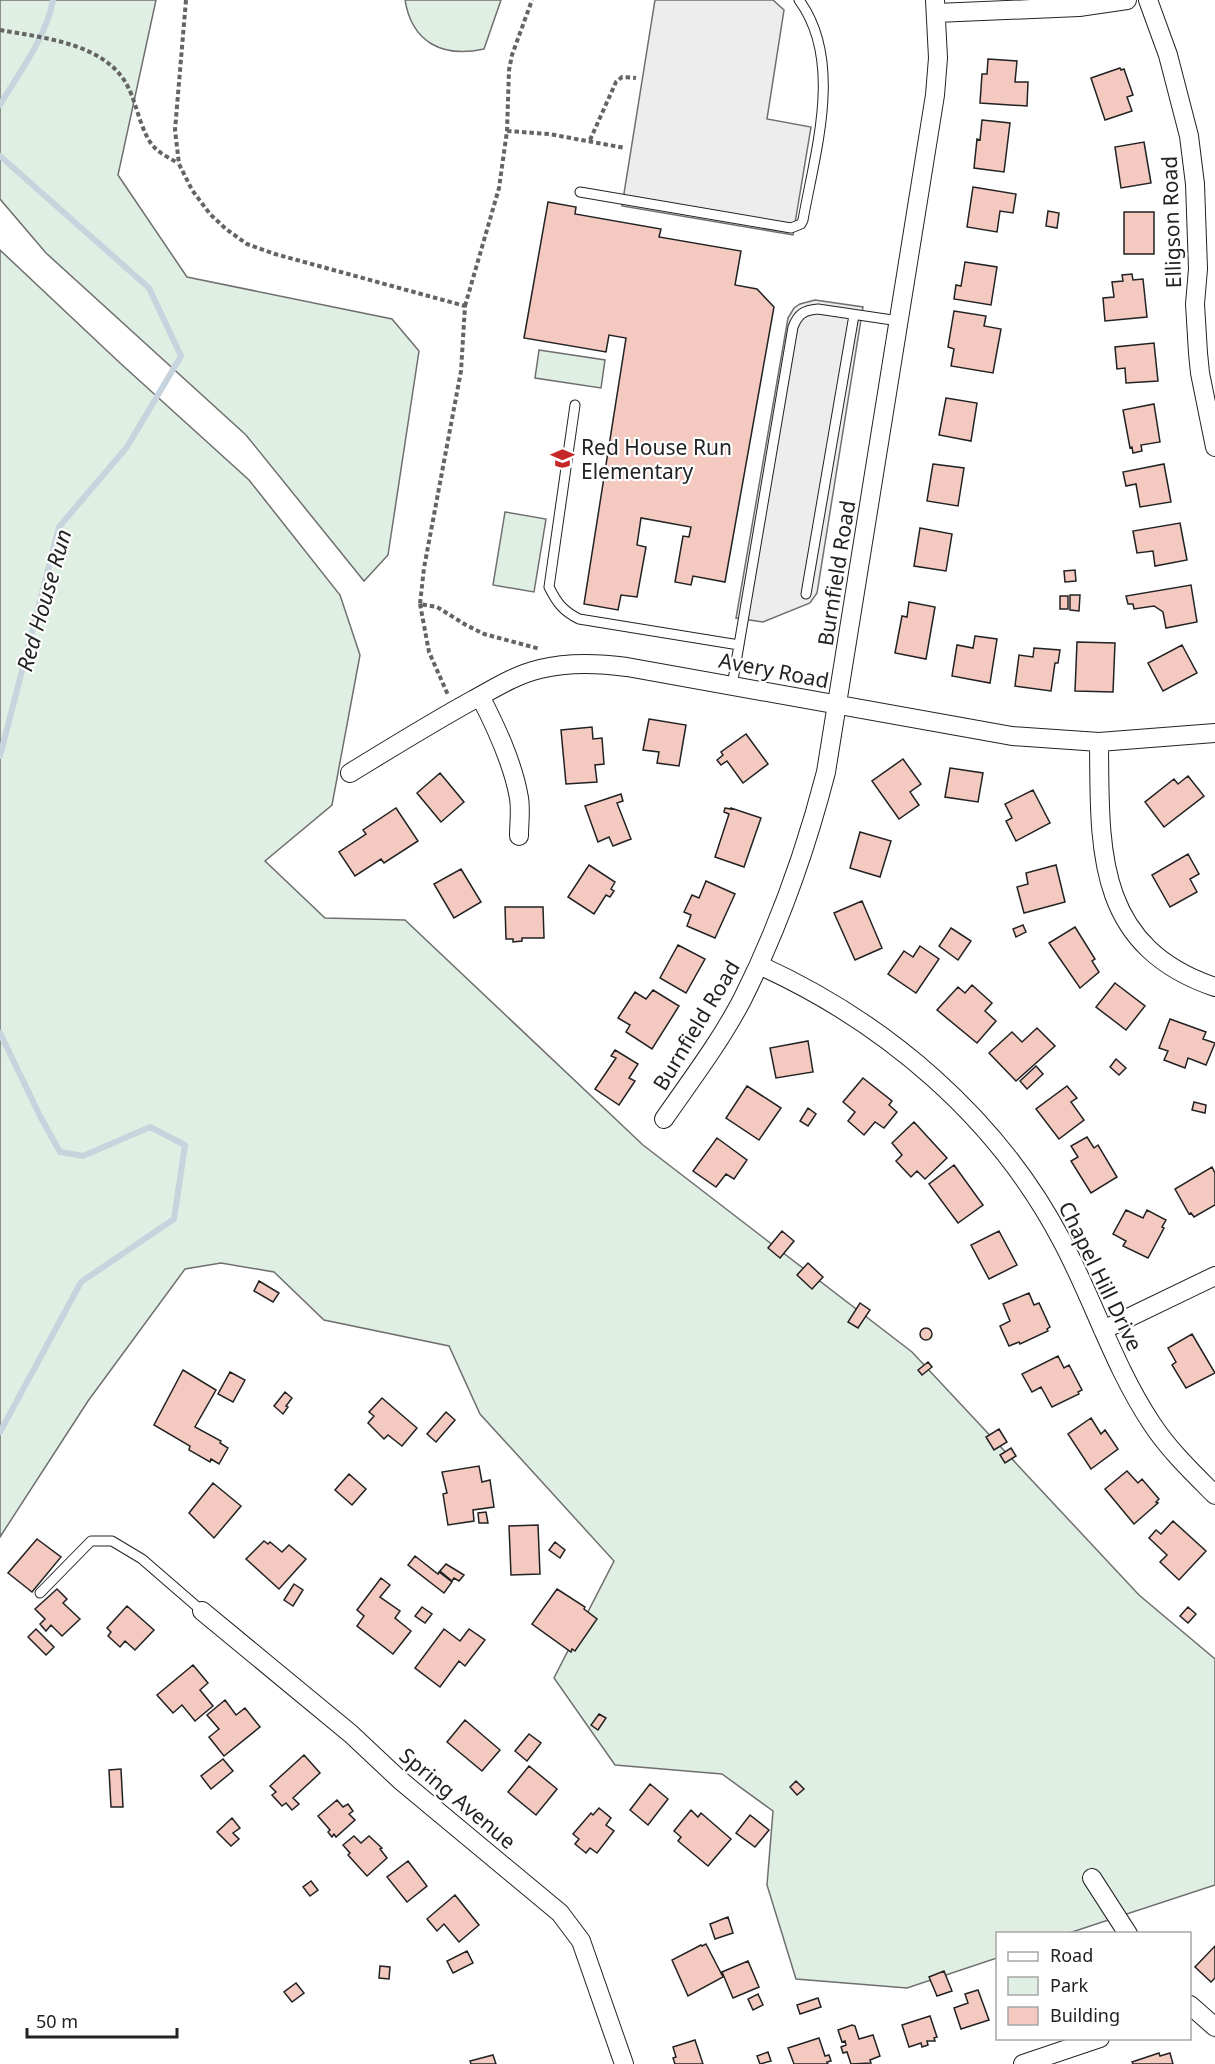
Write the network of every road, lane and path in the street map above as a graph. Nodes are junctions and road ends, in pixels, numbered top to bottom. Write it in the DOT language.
graph roads {
  1 [pos="186,0"];
  2 [pos="531,0"];
  3 [pos="799,0"];
  4 [pos="1127,0"];
  5 [pos="1148,0"];
  6 [pos="936,6"];
  7 [pos="1,30"];
  8 [pos="636,78"];
  9 [pos="507,131"];
  10 [pos="590,140"];
  11 [pos="626,148"];
  12 [pos="179,164"];
  13 [pos="580,192"];
  14 [pos="465,306"];
  15 [pos="854,315"];
  16 [pos="899,321"];
  17 [pos="575,405"];
  18 [pos="1215,447"];
  19 [pos="806,594"];
  20 [pos="420,604"];
  21 [pos="739,645"];
  22 [pos="542,649"];
  23 [pos="732,686"];
  24 [pos="480,696"];
  25 [pos="837,705"];
  26 [pos="456,709"];
  27 [pos="1215,732"];
  28 [pos="1099,742"];
  29 [pos="350,773"];
  30 [pos="519,836"];
  31 [pos="759,965"];
  32 [pos="1215,987"];
  33 [pos="664,1119"];
  34 [pos="1215,1276"];
  35 [pos="1103,1330"];
  36 [pos="1215,1495"];
  37 [pos="40,1593"];
  38 [pos="202,1611"];
  39 [pos="1092,1878"];
  40 [pos="1127,1932"];
  41 [pos="1191,2008"];
  42 [pos="1215,2027"];
  43 [pos="1094,2040"];
  44 [pos="624,2064"];
  45 [pos="1023,2064"];
  1 -- 12 [label="path"];
  2 -- 9 [label="path"];
  3 -- 13 [label="lane"];
  4 -- 6 [label="street"];
  5 -- 18 [label="street, Elligson Road"];
  6 -- 16 [label="street, Burnfield Road"];
  7 -- 12 [label="path"];
  8 -- 10 [label="path"];
  9 -- 10 [label="path"];
  9 -- 14 [label="path"];
  10 -- 11 [label="path"];
  12 -- 14 [label="path"];
  14 -- 20 [label="path"];
  15 -- 16 [label="lane"];
  15 -- 19 [label="lane"];
  15 -- 21 [label="lane"];
  16 -- 25 [label="street, Burnfield Road"];
  17 -- 21 [label="lane"];
  20 -- 22 [label="path"];
  20 -- 26 [label="path"];
  21 -- 23 [label="lane"];
  23 -- 24 [label="street, Avery Road"];
  23 -- 25 [label="street, Avery Road"];
  24 -- 26 [label="street, Avery Road"];
  24 -- 30 [label="street"];
  25 -- 28 [label="street, Avery Road"];
  25 -- 31 [label="street, Burnfield Road"];
  26 -- 29 [label="street, Avery Road"];
  27 -- 28 [label="street, Avery Road"];
  28 -- 32 [label="street"];
  31 -- 33 [label="street, Burnfield Road"];
  31 -- 35 [label="street, Chapel Hill Drive"];
  34 -- 35 [label="street"];
  35 -- 36 [label="street, Chapel Hill Drive"];
  37 -- 38 [label="lane"];
  38 -- 44 [label="street, Spring Avenue"];
  39 -- 40 [label="street"];
  41 -- 42 [label="street"];
  43 -- 45 [label="street"];
}
